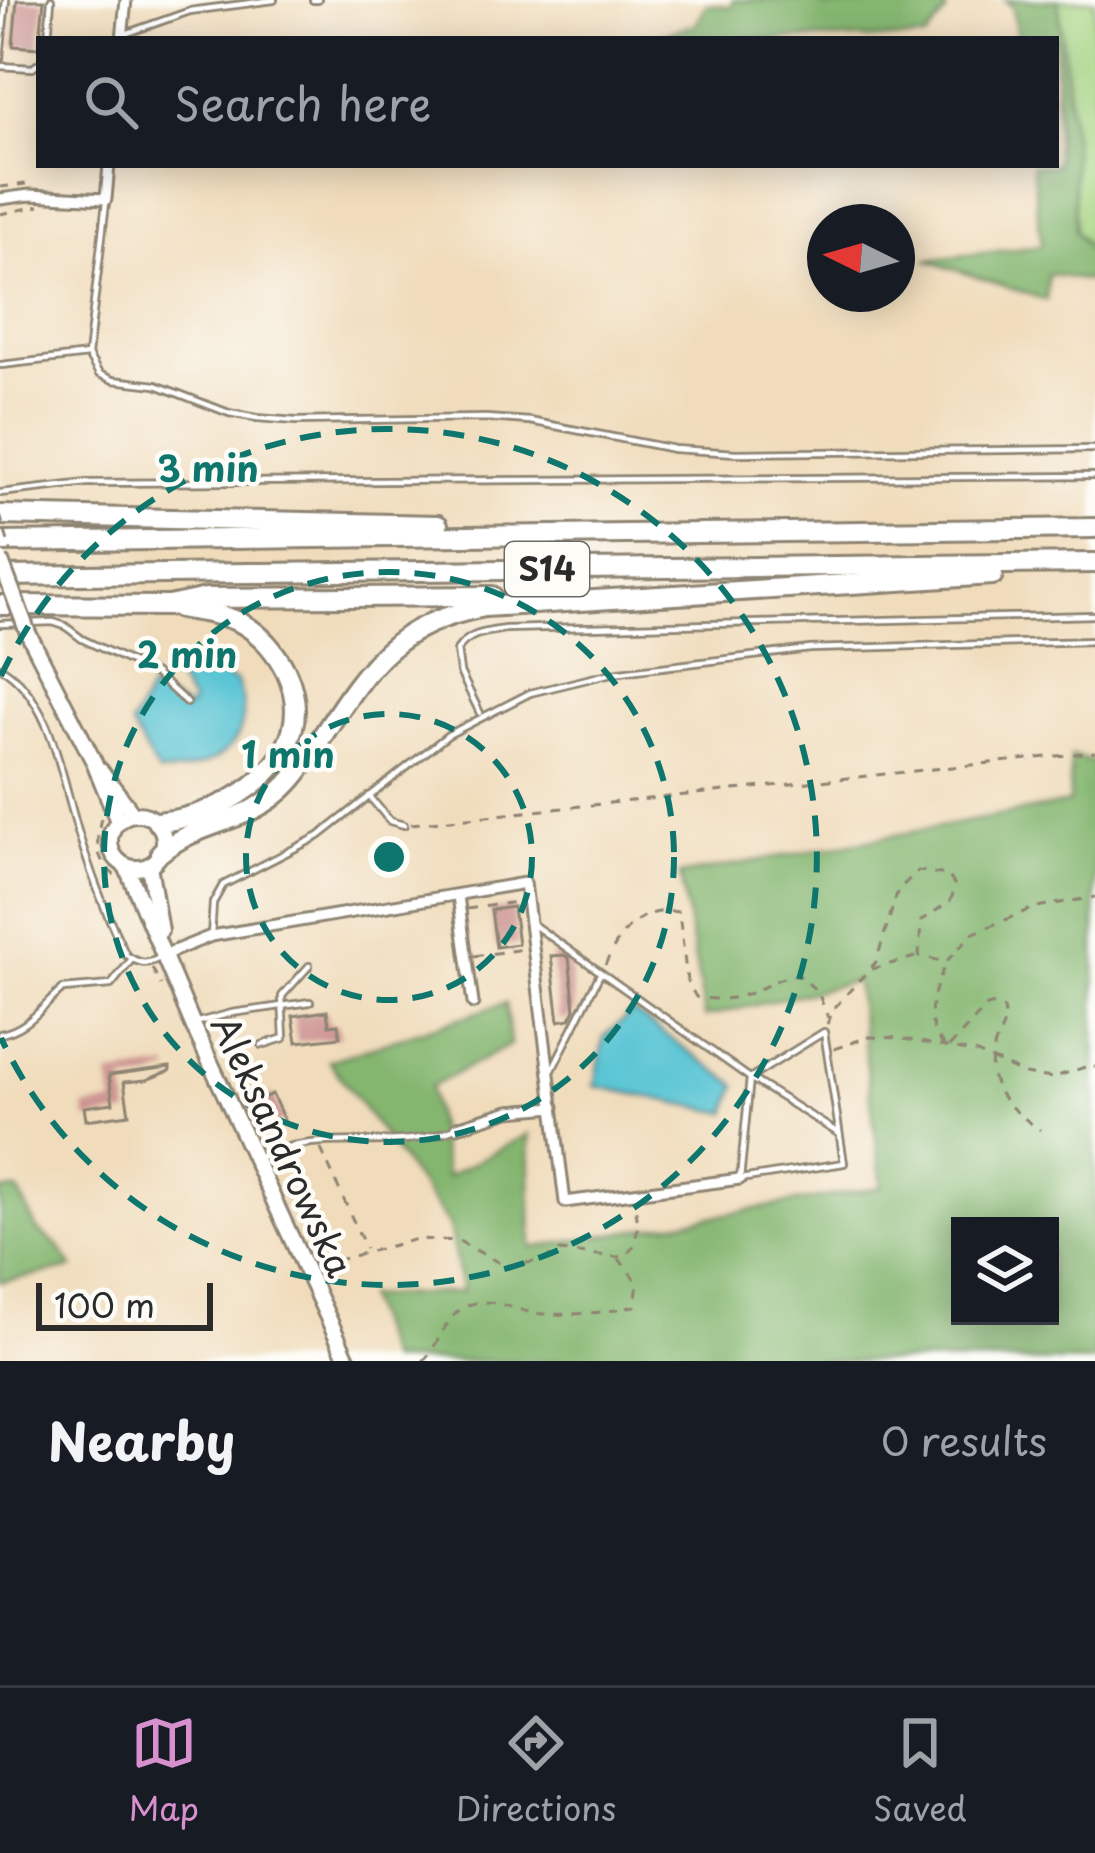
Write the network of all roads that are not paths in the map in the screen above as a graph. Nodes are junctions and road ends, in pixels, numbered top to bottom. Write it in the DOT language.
graph roads {
  1 [pos="51,0"];
  2 [pos="126,0"];
  3 [pos="274,0"];
  4 [pos="4,3"];
  5 [pos="231,3"];
  6 [pos="48,36"];
  7 [pos="122,36"];
  8 [pos="125,36"];
  9 [pos="0,62"];
  10 [pos="36,65"];
  11 [pos="109,168"];
  12 [pos="0,199"];
  13 [pos="106,200"];
  14 [pos="88,355"];
  15 [pos="1,365"];
  16 [pos="1095,449"];
  17 [pos="1095,476"];
  18 [pos="0,493"];
  19 [pos="0,513"];
  20 [pos="1095,528"];
  21 [pos="556,535"];
  22 [pos="0,542"];
  23 [pos="0,559"];
  24 [pos="1095,564"];
  25 [pos="0,576"];
  26 [pos="682,594"];
  27 [pos="0,605"];
  28 [pos="169,606"];
  29 [pos="1095,615"];
  30 [pos="0,624"];
  31 [pos="1095,641"];
  32 [pos="0,667"];
  33 [pos="187,703"];
  34 [pos="481,715"];
  35 [pos="369,796"];
  36 [pos="126,818"];
  37 [pos="157,823"];
  38 [pos="404,825"];
  39 [pos="155,859"];
  40 [pos="126,866"];
  41 [pos="458,896"];
  42 [pos="531,923"];
  43 [pos="211,937"];
  44 [pos="164,955"];
  45 [pos="132,959"];
  46 [pos="309,966"];
  47 [pos="600,974"];
  48 [pos="310,1002"];
  49 [pos="473,1003"];
  50 [pos="280,1006"];
  51 [pos="193,1024"];
  52 [pos="0,1034"];
  53 [pos="262,1045"];
  54 [pos="550,1076"];
  55 [pos="749,1078"];
  56 [pos="554,1107"];
  57 [pos="457,1126"];
  58 [pos="839,1133"];
  59 [pos="255,1159"];
  60 [pos="740,1179"];
  61 [pos="342,1357"];
  1 -- 6 [label="lane"];
  2 -- 7 [label="street"];
  3 -- 5 [label="lane"];
  4 -- 9 [label="lane"];
  5 -- 8 [label="lane"];
  9 -- 10 [label="lane"];
  11 -- 13 [label="street"];
  12 -- 13 [label="street"];
  13 -- 14 [label="lane"];
  14 -- 15 [label="lane"];
  14 -- 16 [label="lane"];
  17 -- 18 [label="lane"];
  19 -- 21 [label="highway"];
  20 -- 21 [label="highway, S14"];
  21 -- 22 [label="highway, S14"];
  23 -- 36 [label="main road, bridge"];
  24 -- 25 [label="highway, S14"];
  24 -- 26 [label="highway"];
  26 -- 28 [label="highway"];
  26 -- 39 [label="highway"];
  27 -- 28 [label="highway"];
  28 -- 37 [label="highway"];
  29 -- 34 [label="lane"];
  30 -- 33 [label="lane"];
  31 -- 34 [label="lane"];
  32 -- 45 [label="lane"];
  34 -- 35 [label="lane"];
  35 -- 38 [label="lane"];
  35 -- 43 [label="lane"];
  36 -- 37 [label="main road"];
  36 -- 40 [label="main road"];
  37 -- 39 [label="main road"];
  39 -- 40 [label="main road"];
  39 -- 44 [label="main road, Aleksandrowska"];
  40 -- 44 [label="main road, Aleksandrowska"];
  41 -- 42 [label="street"];
  41 -- 43 [label="street"];
  41 -- 49 [label="street"];
  42 -- 47 [label="lane"];
  42 -- 54 [label="street"];
  43 -- 44 [label="street"];
  44 -- 45 [label="lane"];
  44 -- 51 [label="main road, Aleksandrowska"];
  45 -- 52 [label="lane"];
  46 -- 50 [label="lane"];
  47 -- 54 [label="lane"];
  47 -- 55 [label="lane"];
  48 -- 50 [label="lane"];
  50 -- 51 [label="lane"];
  50 -- 53 [label="lane"];
  51 -- 59 [label="main road, Aleksandrowska"];
  54 -- 56 [label="street"];
  55 -- 58 [label="lane"];
  55 -- 58 [label="lane"];
  55 -- 60 [label="lane"];
  56 -- 57 [label="street"];
  56 -- 60 [label="street"];
  57 -- 59 [label="lane"];
  58 -- 60 [label="lane"];
  59 -- 61 [label="main road, Aleksandrowska"];
}
